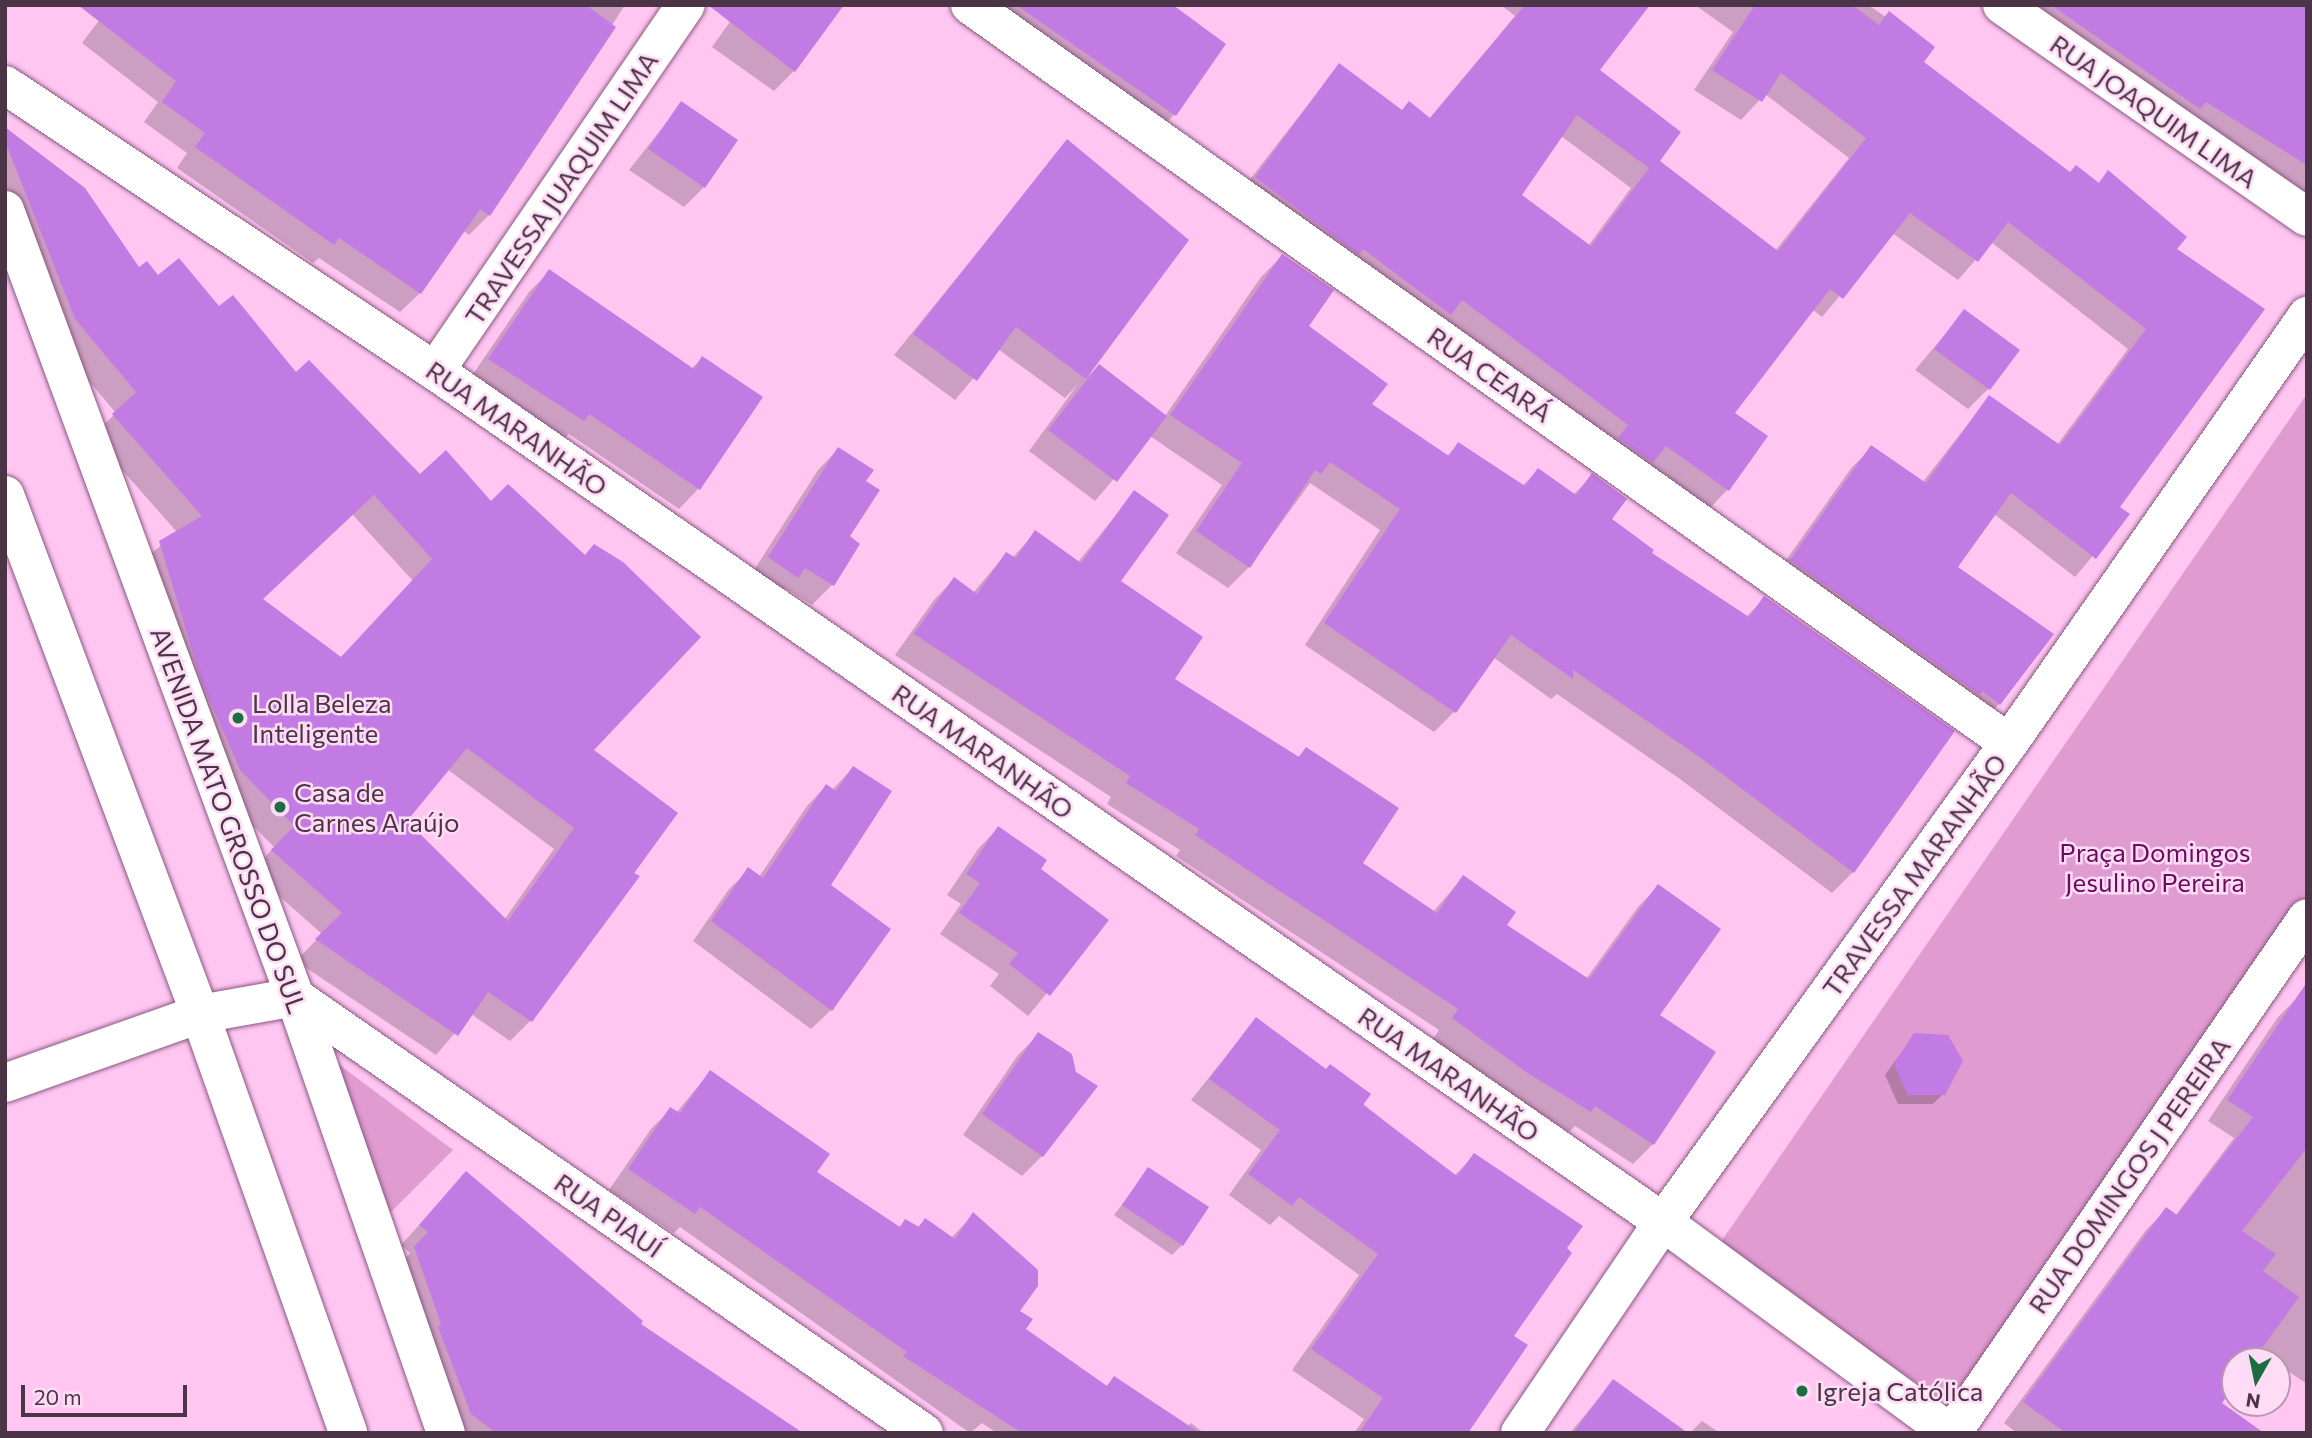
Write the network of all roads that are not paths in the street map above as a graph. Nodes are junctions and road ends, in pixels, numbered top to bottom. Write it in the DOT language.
graph roads {
  1 [pos="686,5"];
  2 [pos="970,5"];
  3 [pos="2002,5"];
  4 [pos="5,85"];
  5 [pos="5,210"];
  6 [pos="2307,217"];
  7 [pos="2307,316"];
  8 [pos="435,371"];
  9 [pos="5,495"];
  10 [pos="2009,743"];
  11 [pos="2304,928"];
  12 [pos="295,998"];
  13 [pos="200,1014"];
  14 [pos="5,1083"];
  15 [pos="1663,1222"];
  16 [pos="348,1433"];
  17 [pos="446,1433"];
  18 [pos="924,1433"];
  19 [pos="1520,1433"];
  20 [pos="1951,1433"];
  1 -- 8 [label="street, TRAVESSA JUAQUIM LIMA"];
  2 -- 10 [label="street, RUA CEARÁ"];
  3 -- 6 [label="street, RUA JOAQUIM LIMA"];
  4 -- 8 [label="street, RUA MARANHÃO"];
  5 -- 12 [label="street, AVENIDA MATO GROSSO DO SUL"];
  7 -- 10 [label="street, TRAVESSA MARANHÃO"];
  8 -- 15 [label="street, RUA MARANHÃO"];
  9 -- 13 [label="street"];
  10 -- 15 [label="street, TRAVESSA MARANHÃO"];
  11 -- 20 [label="street, RUA DOMINGOS J PEREIRA"];
  12 -- 13 [label="street"];
  12 -- 17 [label="street, AVENIDA MATO GROSSO DO SUL"];
  12 -- 18 [label="street, RUA PIAUÍ"];
  13 -- 14 [label="street"];
  13 -- 16 [label="street"];
  15 -- 19 [label="street, TRAVESSA MARANHÃO"];
  15 -- 20 [label="street, RUA MARANHÃO"];
}
